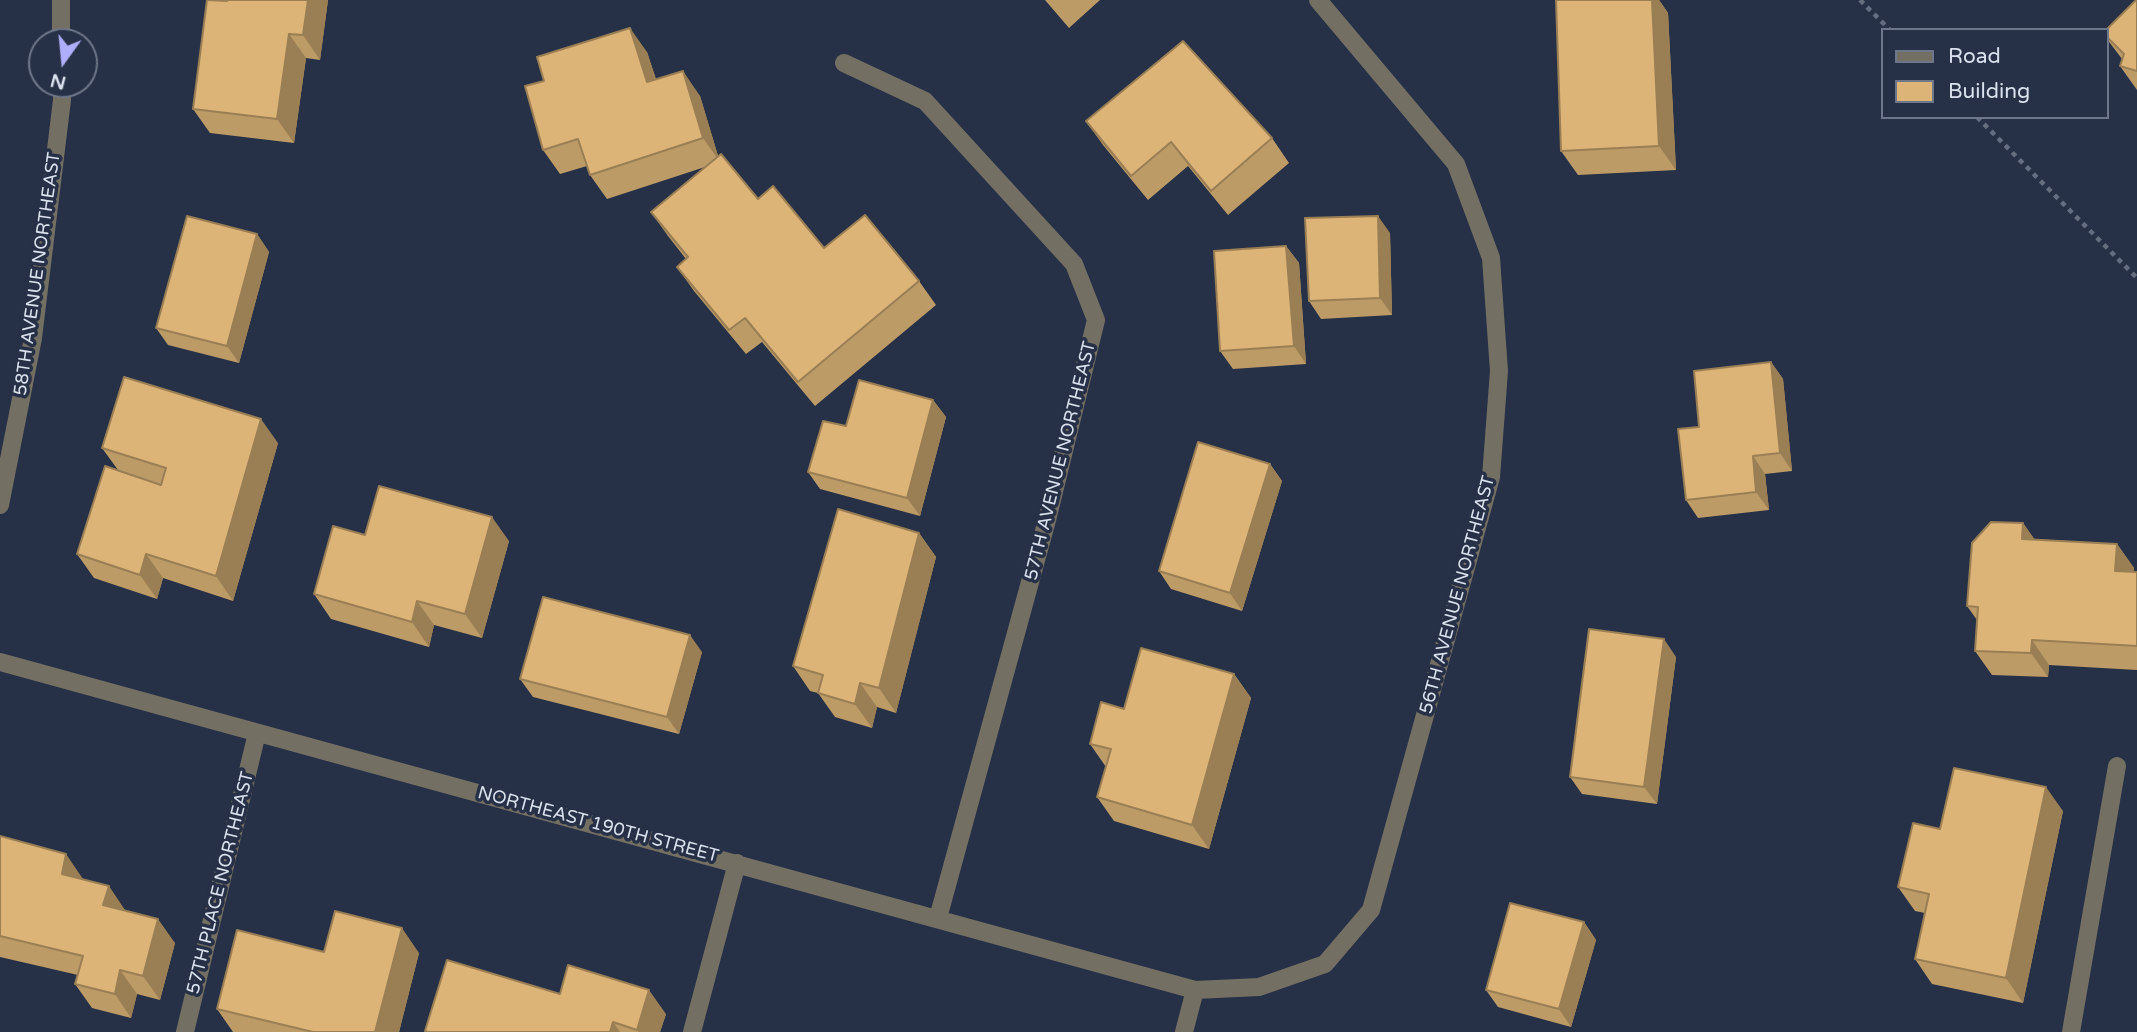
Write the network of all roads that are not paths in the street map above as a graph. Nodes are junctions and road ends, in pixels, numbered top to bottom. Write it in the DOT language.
graph roads {
  1 [pos="61,0"];
  2 [pos="1318,0"];
  3 [pos="61,28"];
  4 [pos="844,63"];
  5 [pos="62,98"];
  6 [pos="0,505"];
  7 [pos="0,662"];
  8 [pos="257,733"];
  9 [pos="2117,766"];
  10 [pos="737,863"];
  11 [pos="938,918"];
  12 [pos="1195,990"];
  13 [pos="185,1032"];
  14 [pos="692,1032"];
  15 [pos="1184,1032"];
  16 [pos="2071,1032"];
  1 -- 3 [label="street"];
  2 -- 12 [label="street, 56TH AVENUE NORTHEAST"];
  4 -- 11 [label="street, 57TH AVENUE NORTHEAST"];
  5 -- 6 [label="street, 58TH AVENUE NORTHEAST"];
  7 -- 8 [label="street, NORTHEAST 190TH STREET"];
  8 -- 10 [label="street, NORTHEAST 190TH STREET"];
  8 -- 13 [label="street, 57TH PLACE NORTHEAST"];
  9 -- 16 [label="street"];
  10 -- 11 [label="street, NORTHEAST 190TH STREET"];
  10 -- 14 [label="street"];
  11 -- 12 [label="street, NORTHEAST 190TH STREET"];
  12 -- 15 [label="street"];
}
